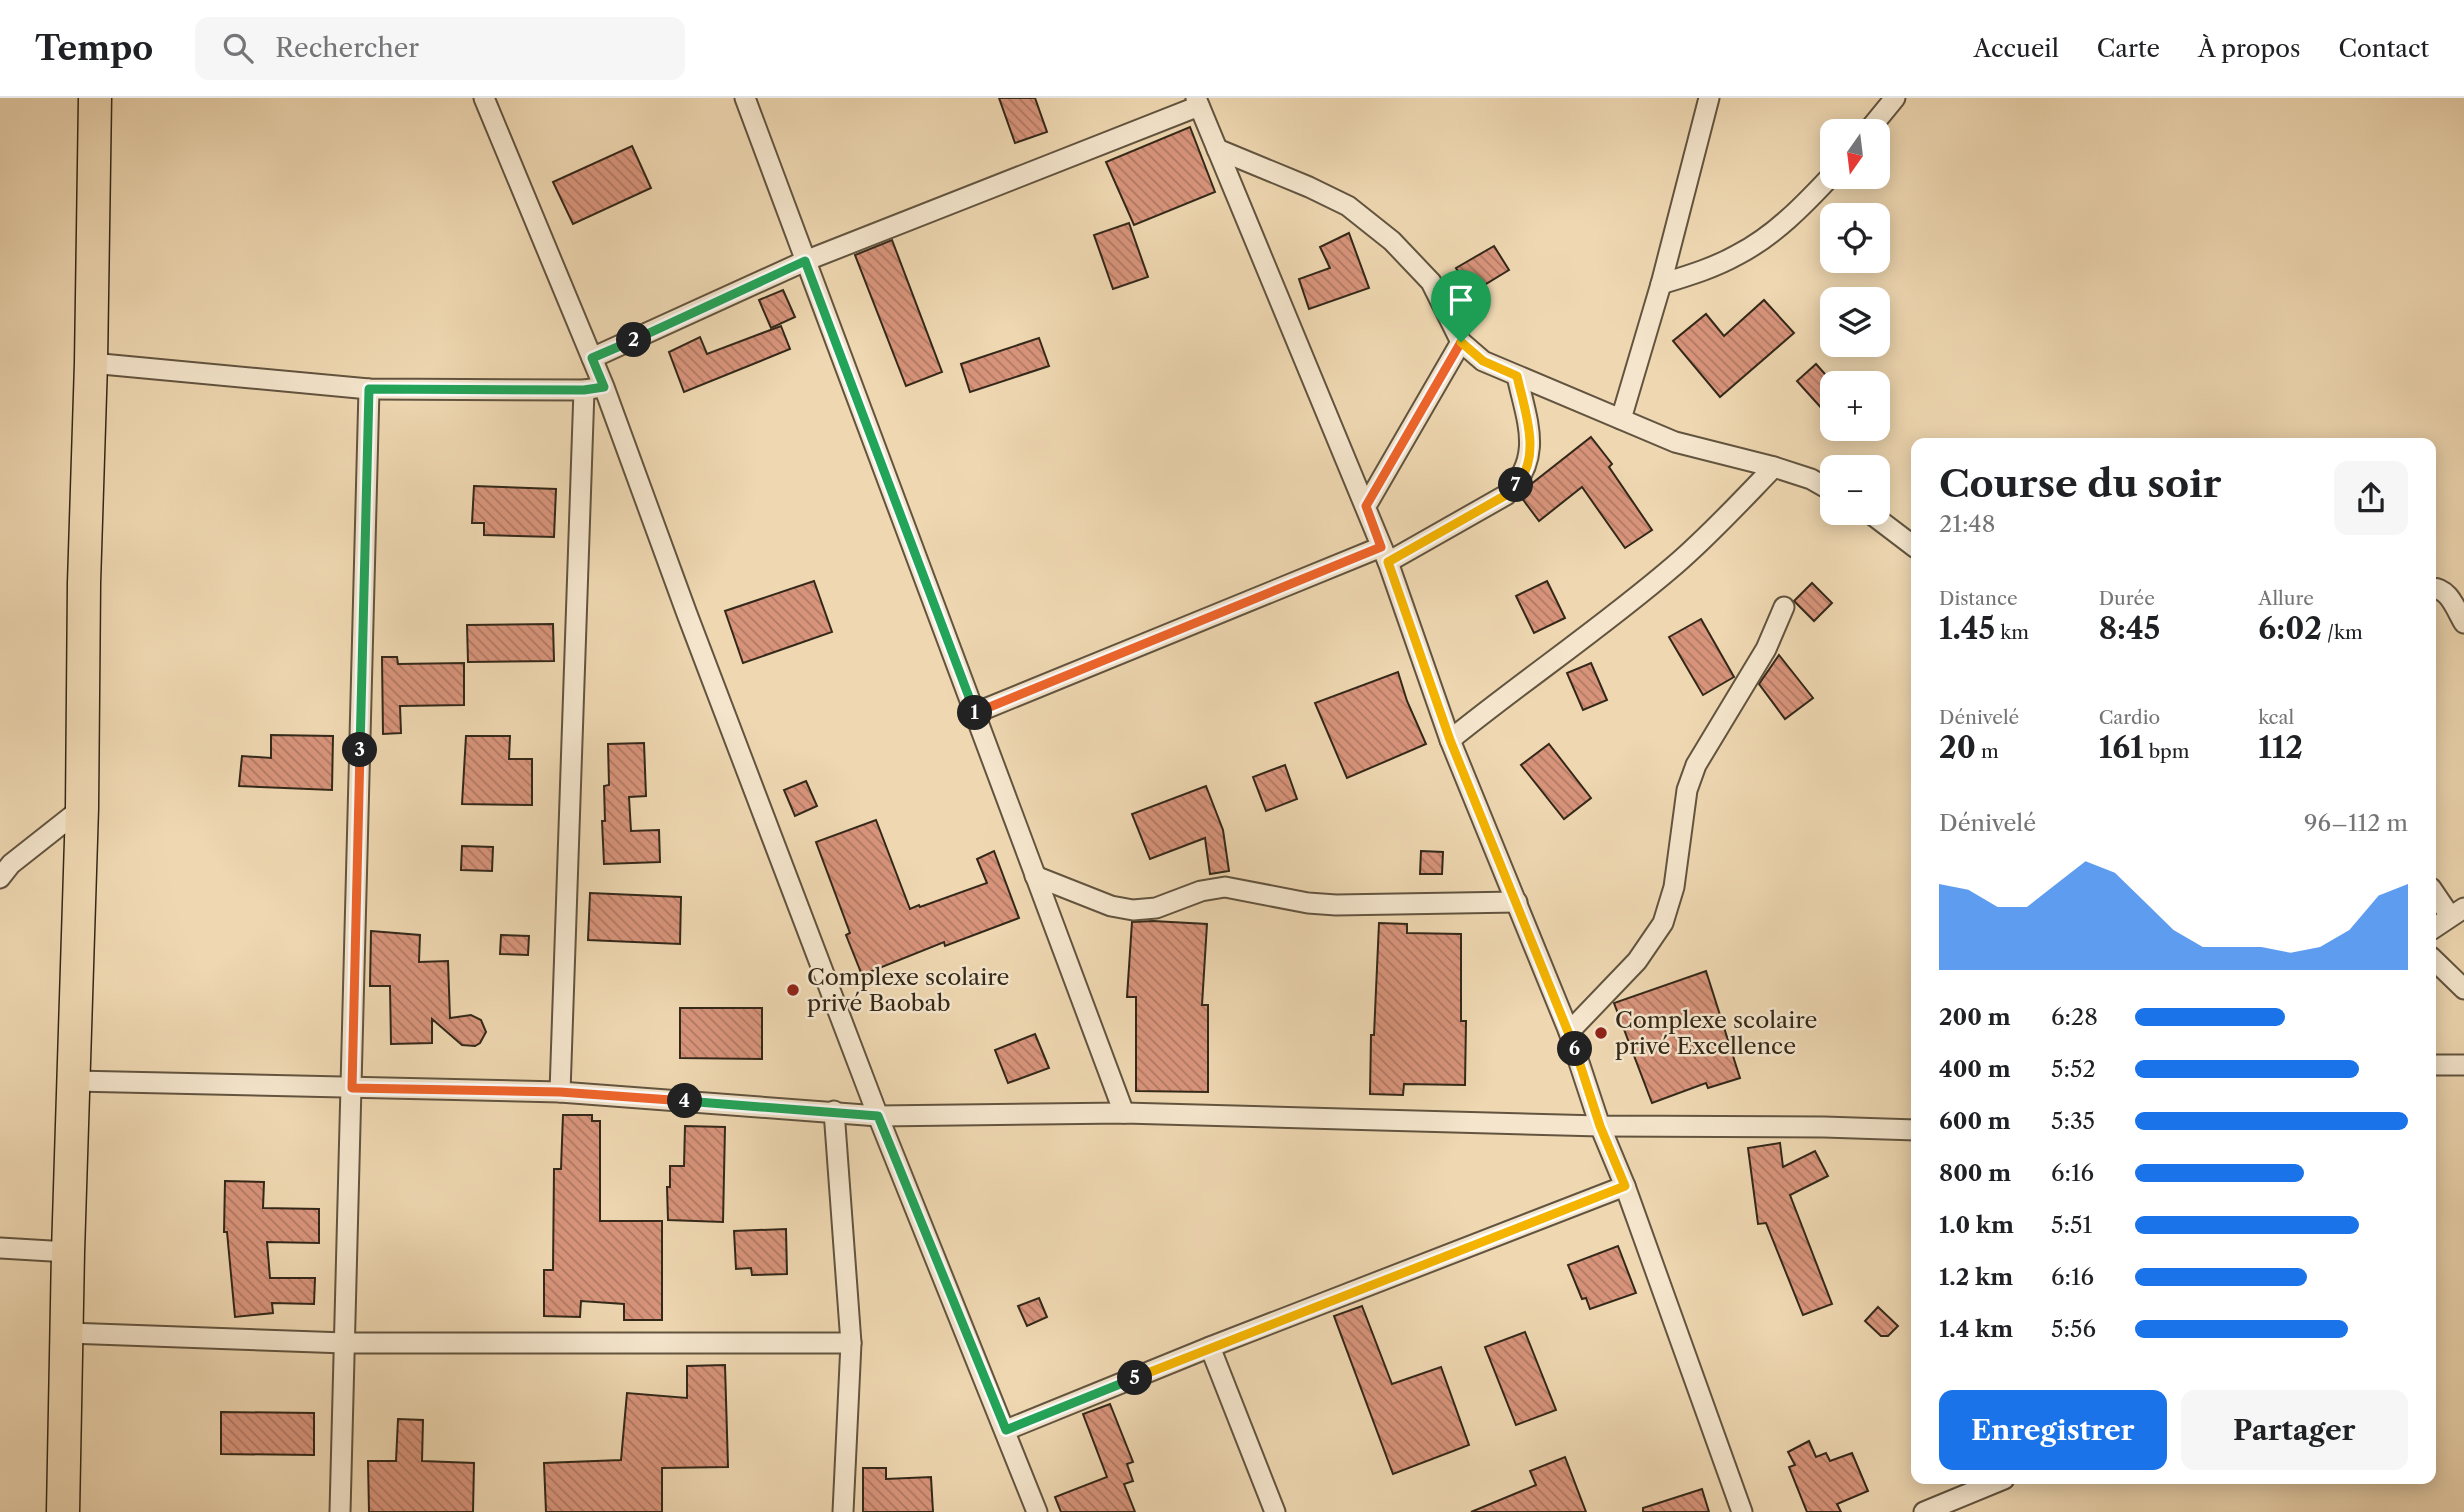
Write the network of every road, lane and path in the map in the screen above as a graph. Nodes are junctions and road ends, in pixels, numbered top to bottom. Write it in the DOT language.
graph roads {
  1 [pos="95,98"];
  2 [pos="484,98"];
  3 [pos="745,98"];
  4 [pos="1709,98"];
  5 [pos="1895,98"];
  6 [pos="1197,102"];
  7 [pos="1878,119"];
  8 [pos="1217,149"];
  9 [pos="1820,187"];
  10 [pos="805,261"];
  11 [pos="1661,284"];
  12 [pos="1461,342"];
  13 [pos="592,358"];
  14 [pos="91,363"];
  15 [pos="1517,376"];
  16 [pos="604,387"];
  17 [pos="369,389"];
  18 [pos="584,390"];
  19 [pos="1621,419"];
  20 [pos="1774,467"];
  21 [pos="1820,484"];
  22 [pos="1366,506"];
  23 [pos="1886,525"];
  24 [pos="1911,544"];
  25 [pos="1384,555"];
  26 [pos="2436,588"];
  27 [pos="1784,607"];
  28 [pos="2464,623"];
  29 [pos="975,713"];
  30 [pos="1450,740"];
  31 [pos="82,808"];
  32 [pos="1035,876"];
  33 [pos="0,878"];
  34 [pos="2436,893"];
  35 [pos="1517,902"];
  36 [pos="2457,912"];
  37 [pos="2436,927"];
  38 [pos="2436,962"];
  39 [pos="2464,989"];
  40 [pos="1569,1032"];
  41 [pos="2436,1065"];
  42 [pos="2464,1065"];
  43 [pos="74,1081"];
  44 [pos="352,1088"];
  45 [pos="560,1092"];
  46 [pos="834,1111"];
  47 [pos="1124,1114"];
  48 [pos="878,1116"];
  49 [pos="1600,1126"];
  50 [pos="1911,1130"];
  51 [pos="1625,1186"];
  52 [pos="0,1248"];
  53 [pos="68,1252"];
  54 [pos="68,1333"];
  55 [pos="345,1343"];
  56 [pos="851,1343"];
  57 [pos="1210,1348"];
  58 [pos="1006,1430"];
  59 [pos="1992,1484"];
  60 [pos="63,1512"];
  61 [pos="340,1512"];
  62 [pos="843,1512"];
  63 [pos="1037,1512"];
  64 [pos="1275,1512"];
  65 [pos="1742,1512"];
  66 [pos="1924,1512"];
  1 -- 14 [label="main road"];
  2 -- 13 [label="street"];
  3 -- 10 [label="street"];
  4 -- 11 [label="street"];
  5 -- 7 [label="street"];
  6 -- 8 [label="street"];
  6 -- 10 [label="street"];
  8 -- 12 [label="street"];
  8 -- 22 [label="street"];
  9 -- 11 [label="street"];
  10 -- 13 [label="street"];
  10 -- 29 [label="street"];
  11 -- 19 [label="street"];
  12 -- 15 [label="street"];
  12 -- 22 [label="street"];
  13 -- 16 [label="street"];
  14 -- 17 [label="street"];
  14 -- 31 [label="main road"];
  15 -- 19 [label="street"];
  15 -- 25 [label="street"];
  16 -- 18 [label="street"];
  16 -- 48 [label="street"];
  17 -- 18 [label="street"];
  17 -- 44 [label="street"];
  18 -- 45 [label="street"];
  19 -- 20 [label="street"];
  20 -- 21 [label="street"];
  20 -- 30 [label="street"];
  22 -- 25 [label="street"];
  23 -- 24 [label="street"];
  25 -- 29 [label="street"];
  25 -- 30 [label="street"];
  26 -- 28 [label="street"];
  27 -- 40 [label="street"];
  29 -- 32 [label="street"];
  30 -- 35 [label="street"];
  31 -- 33 [label="street"];
  31 -- 43 [label="main road"];
  32 -- 35 [label="street"];
  32 -- 47 [label="street"];
  34 -- 36 [label="street"];
  35 -- 40 [label="street"];
  36 -- 37 [label="street"];
  38 -- 39 [label="street"];
  40 -- 49 [label="street"];
  41 -- 42 [label="street"];
  43 -- 44 [label="street"];
  43 -- 53 [label="main road"];
  44 -- 45 [label="street"];
  44 -- 55 [label="street"];
  45 -- 46 [label="street"];
  46 -- 48 [label="street"];
  46 -- 56 [label="street"];
  47 -- 48 [label="street"];
  47 -- 49 [label="street"];
  48 -- 58 [label="street"];
  49 -- 50 [label="street"];
  49 -- 51 [label="street"];
  51 -- 57 [label="street"];
  51 -- 65 [label="street"];
  52 -- 53 [label="street"];
  53 -- 54 [label="main road"];
  54 -- 55 [label="street"];
  54 -- 60 [label="main road"];
  55 -- 56 [label="street"];
  55 -- 61 [label="street"];
  56 -- 62 [label="street"];
  57 -- 58 [label="street"];
  57 -- 64 [label="street"];
  58 -- 63 [label="street"];
  59 -- 66 [label="street"];
}
